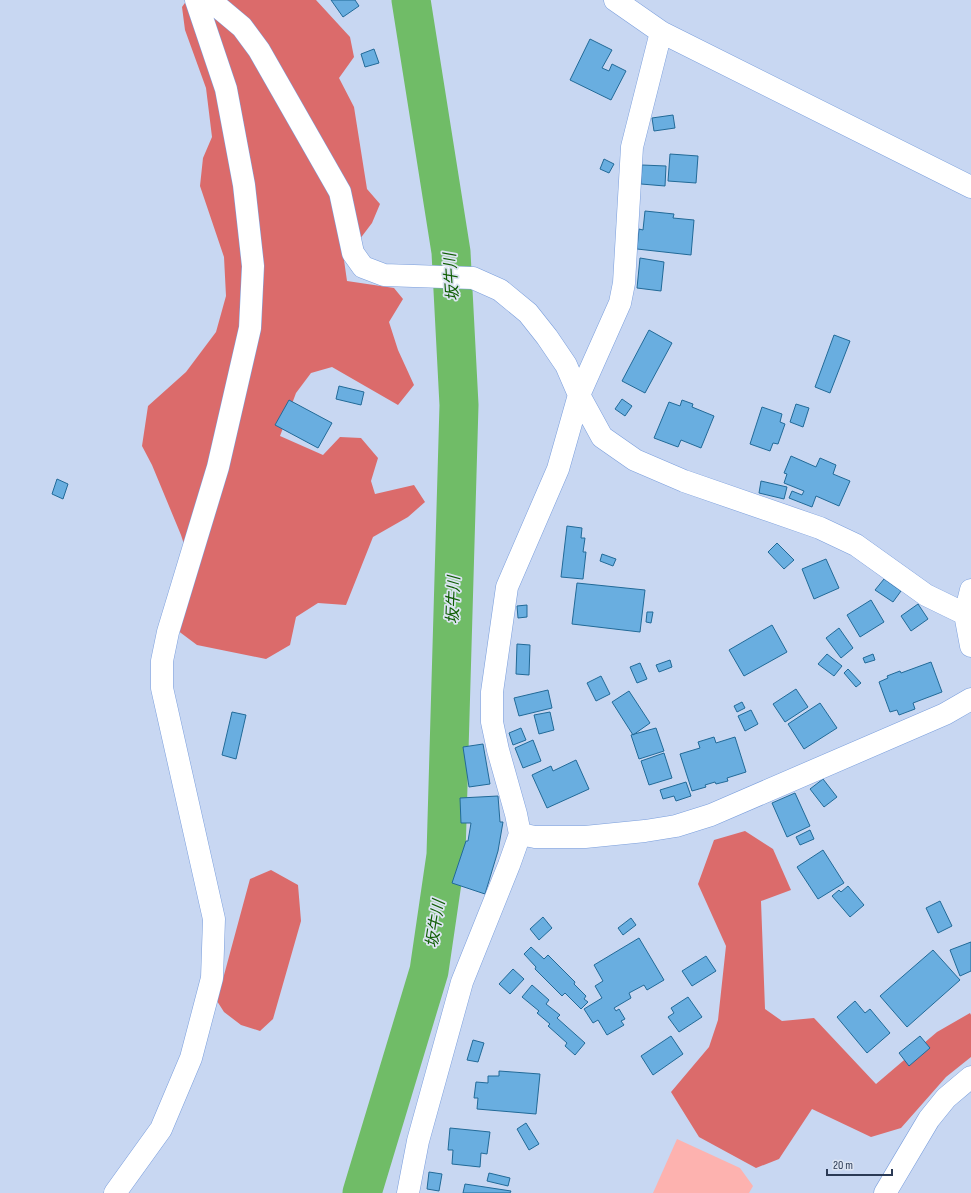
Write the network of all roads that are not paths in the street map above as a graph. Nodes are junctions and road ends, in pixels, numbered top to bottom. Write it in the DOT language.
graph roads {
  1 [pos="196,0"];
  2 [pos="206,0"];
  3 [pos="615,0"];
  4 [pos="661,32"];
  5 [pos="971,187"];
  6 [pos="579,395"];
  7 [pos="971,590"];
  8 [pos="965,614"];
  9 [pos="971,646"];
  10 [pos="971,700"];
  11 [pos="520,834"];
  12 [pos="971,1077"];
  13 [pos="116,1193"];
  14 [pos="408,1193"];
  15 [pos="885,1193"];
  1 -- 13 [label="street"];
  2 -- 6 [label="street"];
  3 -- 4 [label="street"];
  4 -- 5 [label="street"];
  4 -- 6 [label="street"];
  6 -- 8 [label="street"];
  6 -- 11 [label="street"];
  7 -- 8 [label="street"];
  8 -- 9 [label="street"];
  10 -- 11 [label="street"];
  11 -- 14 [label="street"];
  12 -- 15 [label="street"];
}
